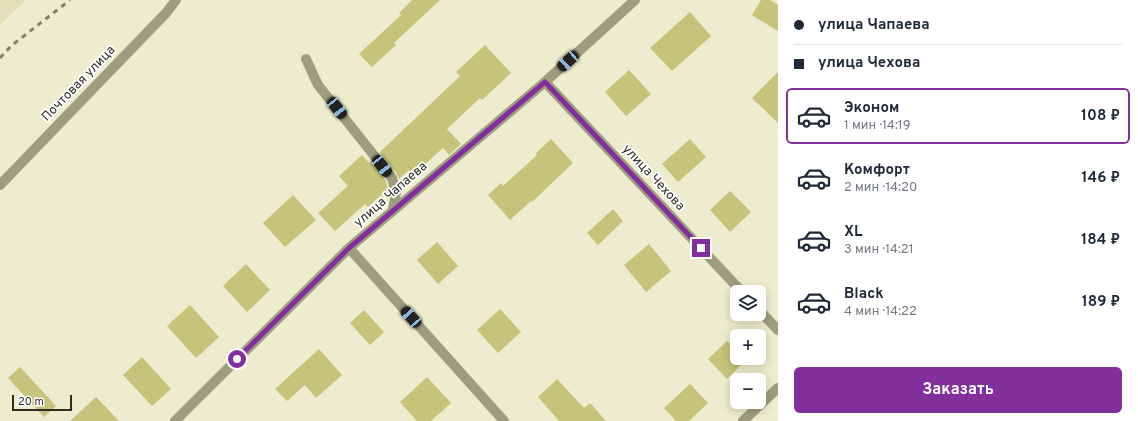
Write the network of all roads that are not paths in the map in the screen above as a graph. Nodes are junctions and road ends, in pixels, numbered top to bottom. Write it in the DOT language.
graph roads {
  1 [pos="176,0"];
  2 [pos="635,0"];
  3 [pos="306,59"];
  4 [pos="545,82"];
  5 [pos="0,185"];
  6 [pos="393,209"];
  7 [pos="349,248"];
  8 [pos="735,285"];
  9 [pos="766,317"];
  10 [pos="778,330"];
  11 [pos="778,388"];
  12 [pos="180,419"];
  13 [pos="504,421"];
  14 [pos="743,421"];
  1 -- 5 [label="street, Почтовая улица"];
  2 -- 4 [label="street, улица Чапаева"];
  3 -- 6 [label="street"];
  4 -- 6 [label="street, улица Чапаева"];
  4 -- 8 [label="street, улица Чехова"];
  6 -- 7 [label="street, улица Чапаева"];
  7 -- 12 [label="street, улица Чапаева"];
  7 -- 13 [label="street"];
  9 -- 10 [label="street"];
  11 -- 14 [label="street"];
}
